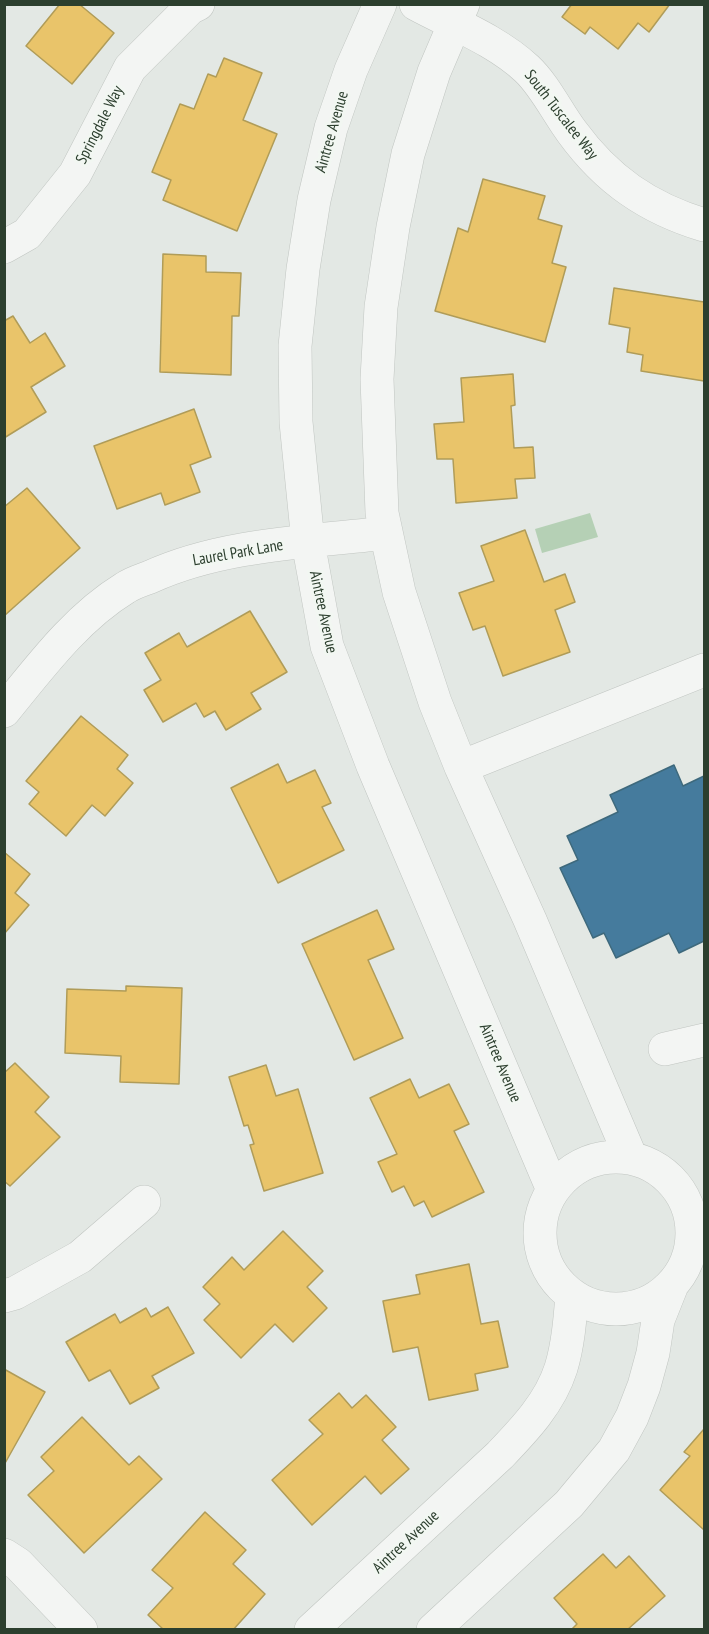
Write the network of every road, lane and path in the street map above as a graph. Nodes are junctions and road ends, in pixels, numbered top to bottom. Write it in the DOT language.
graph roads {
  1 [pos="198,4"];
  2 [pos="380,4"];
  3 [pos="416,4"];
  4 [pos="459,14"];
  5 [pos="705,225"];
  6 [pos="4,247"];
  7 [pos="386,533"];
  8 [pos="308,542"];
  9 [pos="705,669"];
  10 [pos="4,711"];
  11 [pos="461,767"];
  12 [pos="705,1040"];
  13 [pos="665,1049"];
  14 [pos="631,1158"];
  15 [pos="691,1188"];
  16 [pos="553,1190"];
  17 [pos="144,1202"];
  18 [pos="688,1265"];
  19 [pos="572,1295"];
  20 [pos="4,1296"];
  21 [pos="4,1555"];
  22 [pos="81,1629"];
  23 [pos="311,1629"];
  24 [pos="433,1629"];
  1 -- 6 [label="street, Springdale Way"];
  2 -- 8 [label="street, Aintree Avenue"];
  3 -- 4 [label="street, South Tuscalee Way"];
  4 -- 5 [label="street, South Tuscalee Way"];
  4 -- 7 [label="street"];
  7 -- 8 [label="street, Laurel Park Lane"];
  7 -- 11 [label="street"];
  8 -- 10 [label="street, Laurel Park Lane"];
  8 -- 16 [label="street, Aintree Avenue"];
  9 -- 11 [label="street"];
  11 -- 14 [label="street"];
  12 -- 13 [label="street"];
  14 -- 15 [label="street"];
  14 -- 16 [label="street"];
  15 -- 18 [label="street"];
  16 -- 19 [label="street"];
  17 -- 20 [label="street"];
  18 -- 19 [label="street"];
  18 -- 24 [label="street"];
  19 -- 23 [label="street, Aintree Avenue"];
  21 -- 22 [label="street"];
}
